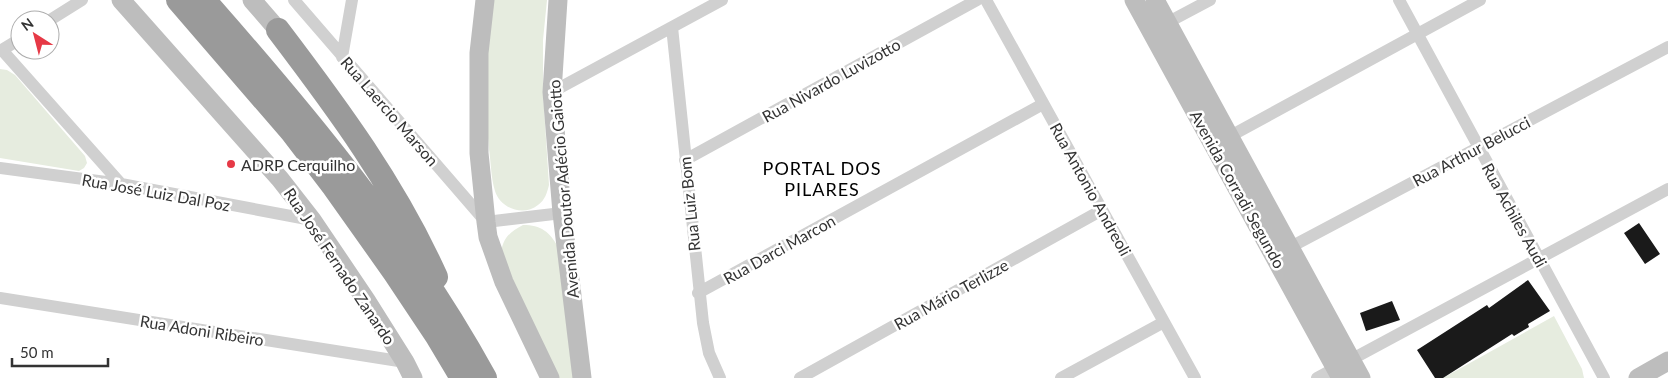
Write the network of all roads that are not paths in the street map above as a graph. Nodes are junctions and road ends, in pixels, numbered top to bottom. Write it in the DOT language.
graph roads {
  1 [pos="82,0"];
  2 [pos="121,0"];
  3 [pos="178,0"];
  4 [pos="204,0"];
  5 [pos="252,0"];
  6 [pos="294,0"];
  7 [pos="352,0"];
  8 [pos="485,0"];
  9 [pos="558,0"];
  10 [pos="722,0"];
  11 [pos="977,0"];
  12 [pos="986,0"];
  13 [pos="1134,0"];
  14 [pos="1155,0"];
  15 [pos="1210,0"];
  16 [pos="1398,0"];
  17 [pos="1480,0"];
  18 [pos="60,14"];
  19 [pos="672,27"];
  20 [pos="1160,27"];
  21 [pos="278,30"];
  22 [pos="1417,34"];
  23 [pos="1668,47"];
  24 [pos="1,51"];
  25 [pos="342,57"];
  26 [pos="552,92"];
  27 [pos="1043,104"];
  28 [pos="1221,140"];
  29 [pos="1478,148"];
  30 [pos="685,160"];
  31 [pos="0,168"];
  32 [pos="121,184"];
  33 [pos="1668,189"];
  34 [pos="1102,210"];
  35 [pos="562,213"];
  36 [pos="312,220"];
  37 [pos="486,222"];
  38 [pos="1282,251"];
  39 [pos="1539,258"];
  40 [pos="698,293"];
  41 [pos="0,298"];
  42 [pos="1164,322"];
  43 [pos="464,341"];
  44 [pos="1668,361"];
  45 [pos="1343,368"];
  46 [pos="409,370"];
  47 [pos="462,378"];
  48 [pos="485,378"];
  49 [pos="550,378"];
  50 [pos="582,378"];
  51 [pos="720,378"];
  52 [pos="800,378"];
  53 [pos="1061,378"];
  54 [pos="1195,378"];
  55 [pos="1317,378"];
  56 [pos="1361,378"];
  57 [pos="1604,378"];
  58 [pos="1638,378"];
  1 -- 18 [label="street"];
  2 -- 36 [label="street, Rua José Fernado Zanardo"];
  3 -- 47 [label="highway"];
  4 -- 43 [label="highway"];
  5 -- 21 [label="street"];
  6 -- 25 [label="street, Rua Laercio Marson"];
  7 -- 25 [label="street"];
  8 -- 37 [label="street"];
  9 -- 26 [label="street, Avenida Doutor Adécio Gaiotto"];
  10 -- 19 [label="street"];
  11 -- 30 [label="street, Rua Nivardo Luvizotto"];
  12 -- 27 [label="street, Rua Antonio Andreoli"];
  13 -- 20 [label="street, Avenida Corradi Segundo"];
  14 -- 20 [label="street, Avenida Corradi Segundo"];
  15 -- 20 [label="street"];
  16 -- 22 [label="street, Rua Achiles Audi"];
  17 -- 22 [label="street"];
  19 -- 26 [label="street"];
  19 -- 30 [label="street, Rua Luiz Bom"];
  20 -- 28 [label="street, Avenida Corradi Segundo"];
  21 -- 43 [label="highway"];
  22 -- 28 [label="street"];
  22 -- 29 [label="street, Rua Achiles Audi"];
  23 -- 29 [label="street, Rua Arthur Belucci"];
  24 -- 32 [label="street"];
  25 -- 37 [label="street, Rua Laercio Marson"];
  26 -- 35 [label="street, Avenida Doutor Adécio Gaiotto"];
  27 -- 34 [label="street, Rua Antonio Andreoli"];
  27 -- 40 [label="street, Rua Darci Marcon"];
  28 -- 38 [label="street, Avenida Corradi Segundo"];
  29 -- 38 [label="street, Rua Arthur Belucci"];
  29 -- 39 [label="street, Rua Achiles Audi"];
  30 -- 40 [label="street, Rua Luiz Bom"];
  31 -- 32 [label="street, Rua José Luiz Dal Poz"];
  32 -- 36 [label="street, Rua José Luiz Dal Poz"];
  33 -- 39 [label="street"];
  34 -- 42 [label="street, Rua Antonio Andreoli"];
  34 -- 52 [label="street, Rua Mário Terlizze"];
  35 -- 37 [label="street"];
  35 -- 50 [label="street, Avenida Doutor Adécio Gaiotto"];
  36 -- 46 [label="street, Rua José Fernado Zanardo"];
  37 -- 49 [label="street"];
  38 -- 45 [label="street, Avenida Corradi Segundo"];
  39 -- 45 [label="street"];
  39 -- 57 [label="street, Rua Achiles Audi"];
  40 -- 51 [label="street, Rua Luiz Bom"];
  41 -- 46 [label="street, Rua Adoni Ribeiro"];
  42 -- 53 [label="street"];
  42 -- 54 [label="street, Rua Antonio Andreoli"];
  43 -- 48 [label="highway"];
  44 -- 58 [label="street"];
  45 -- 55 [label="street"];
  45 -- 56 [label="street, Avenida Corradi Segundo"];
}
